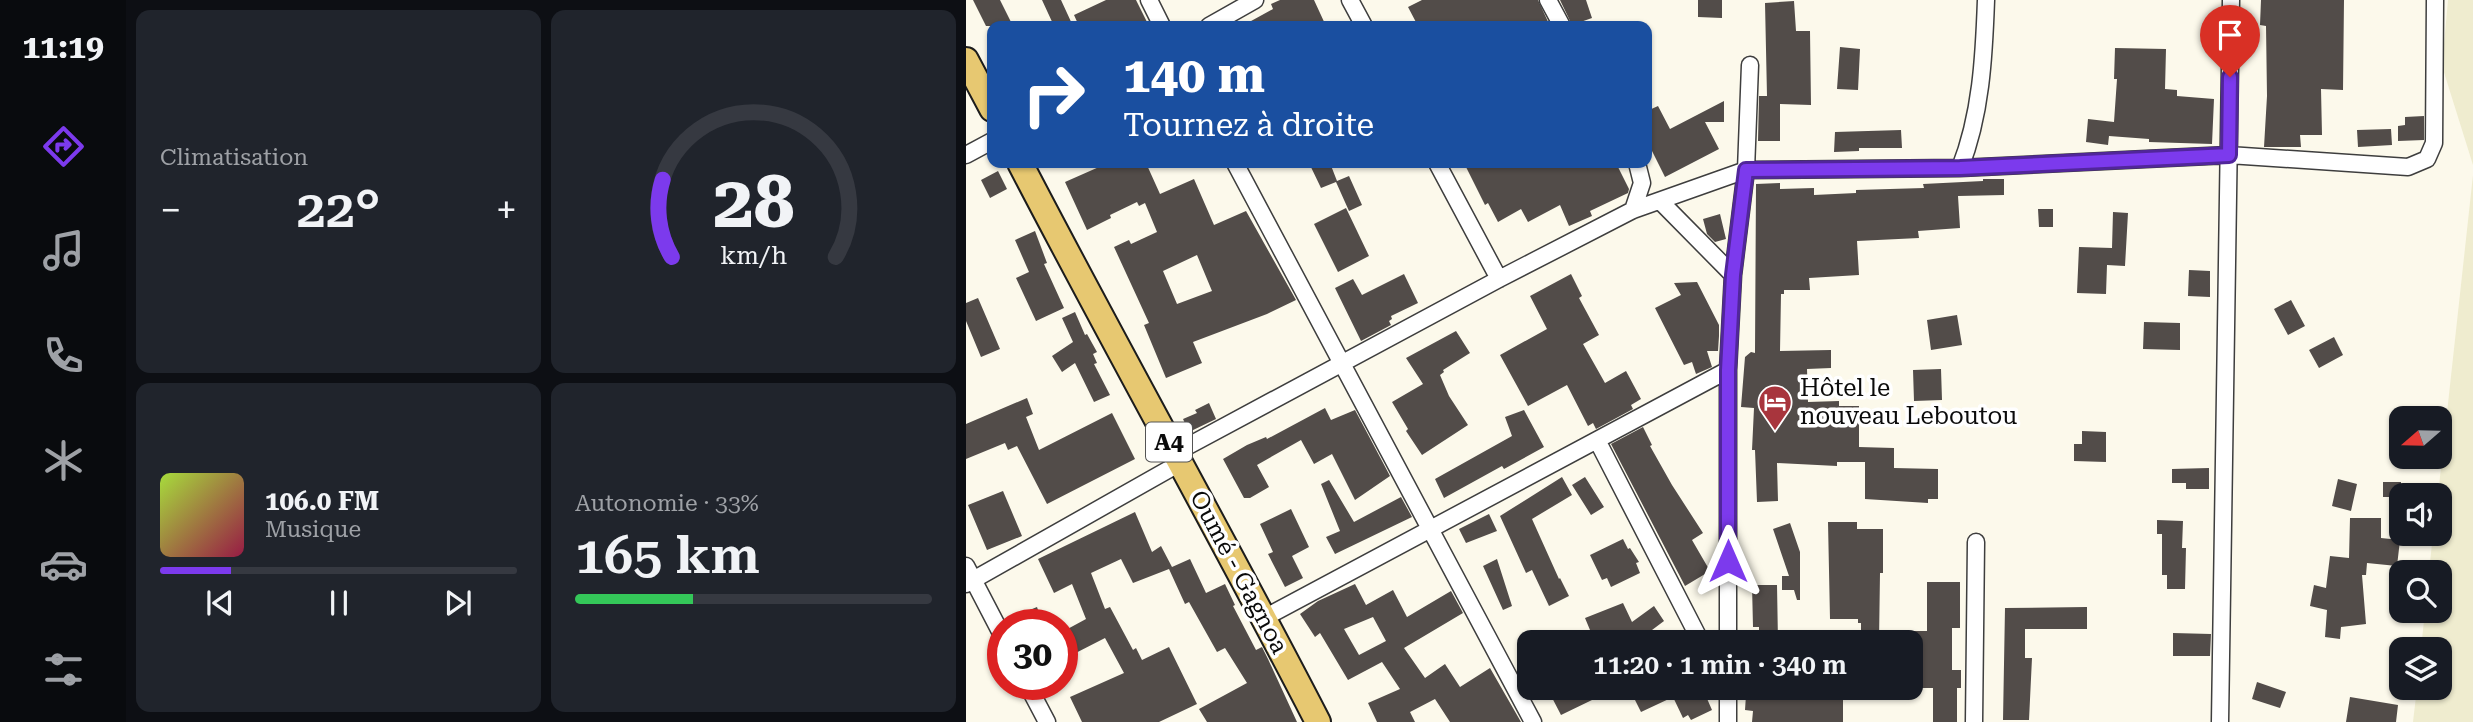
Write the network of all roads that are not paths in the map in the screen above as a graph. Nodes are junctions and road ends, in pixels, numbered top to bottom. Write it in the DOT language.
graph roads {
  1 [pos="1149,0"];
  2 [pos="1255,0"];
  3 [pos="1350,0"];
  4 [pos="1548,0"];
  5 [pos="1986,0"];
  6 [pos="2231,0"];
  7 [pos="2435,0"];
  8 [pos="1160,21"];
  9 [pos="1218,21"];
  10 [pos="1361,21"];
  11 [pos="1559,21"];
  12 [pos="966,60"];
  13 [pos="1750,65"];
  14 [pos="987,100"];
  15 [pos="987,144"];
  16 [pos="966,155"];
  17 [pos="2229,155"];
  18 [pos="1023,168"];
  19 [pos="1238,168"];
  20 [pos="1440,168"];
  21 [pos="1638,168"];
  22 [pos="1960,168"];
  23 [pos="1746,170"];
  24 [pos="1660,201"];
  25 [pos="1633,211"];
  26 [pos="1733,275"];
  27 [pos="1499,279"];
  28 [pos="1342,363"];
  29 [pos="1728,370"];
  30 [pos="1597,440"];
  31 [pos="1177,458"];
  32 [pos="1431,529"];
  33 [pos="1976,542"];
  34 [pos="969,577"];
  35 [pos="987,609"];
  36 [pos="1264,618"];
  37 [pos="1695,630"];
  38 [pos="1728,630"];
  39 [pos="1035,700"];
  40 [pos="1727,700"];
  41 [pos="1047,722"];
  42 [pos="1318,722"];
  43 [pos="1533,722"];
  44 [pos="1728,722"];
  45 [pos="1974,722"];
  46 [pos="2220,722"];
  1 -- 8 [label="street"];
  2 -- 9 [label="street"];
  3 -- 10 [label="street"];
  4 -- 11 [label="street"];
  5 -- 22 [label="street"];
  6 -- 17 [label="street"];
  7 -- 17 [label="street"];
  12 -- 14 [label="main road"];
  13 -- 23 [label="street"];
  15 -- 16 [label="street"];
  17 -- 22 [label="street"];
  17 -- 46 [label="street"];
  18 -- 31 [label="main road, Oumé - Gagnoa / A4"];
  19 -- 28 [label="street"];
  20 -- 27 [label="street"];
  21 -- 25 [label="street"];
  22 -- 23 [label="street"];
  23 -- 24 [label="street"];
  23 -- 26 [label="street"];
  24 -- 25 [label="street"];
  24 -- 26 [label="street"];
  25 -- 27 [label="street"];
  26 -- 29 [label="street"];
  27 -- 28 [label="street"];
  28 -- 31 [label="street"];
  28 -- 32 [label="street"];
  29 -- 30 [label="street"];
  29 -- 38 [label="street"];
  30 -- 32 [label="street"];
  30 -- 37 [label="street"];
  31 -- 34 [label="street"];
  31 -- 36 [label="main road, Oumé - Gagnoa / A4"];
  32 -- 36 [label="street"];
  32 -- 43 [label="street"];
  33 -- 45 [label="street"];
  34 -- 35 [label="street"];
  36 -- 42 [label="main road, Oumé - Gagnoa / A4"];
  39 -- 41 [label="street"];
  40 -- 44 [label="street"];
}
